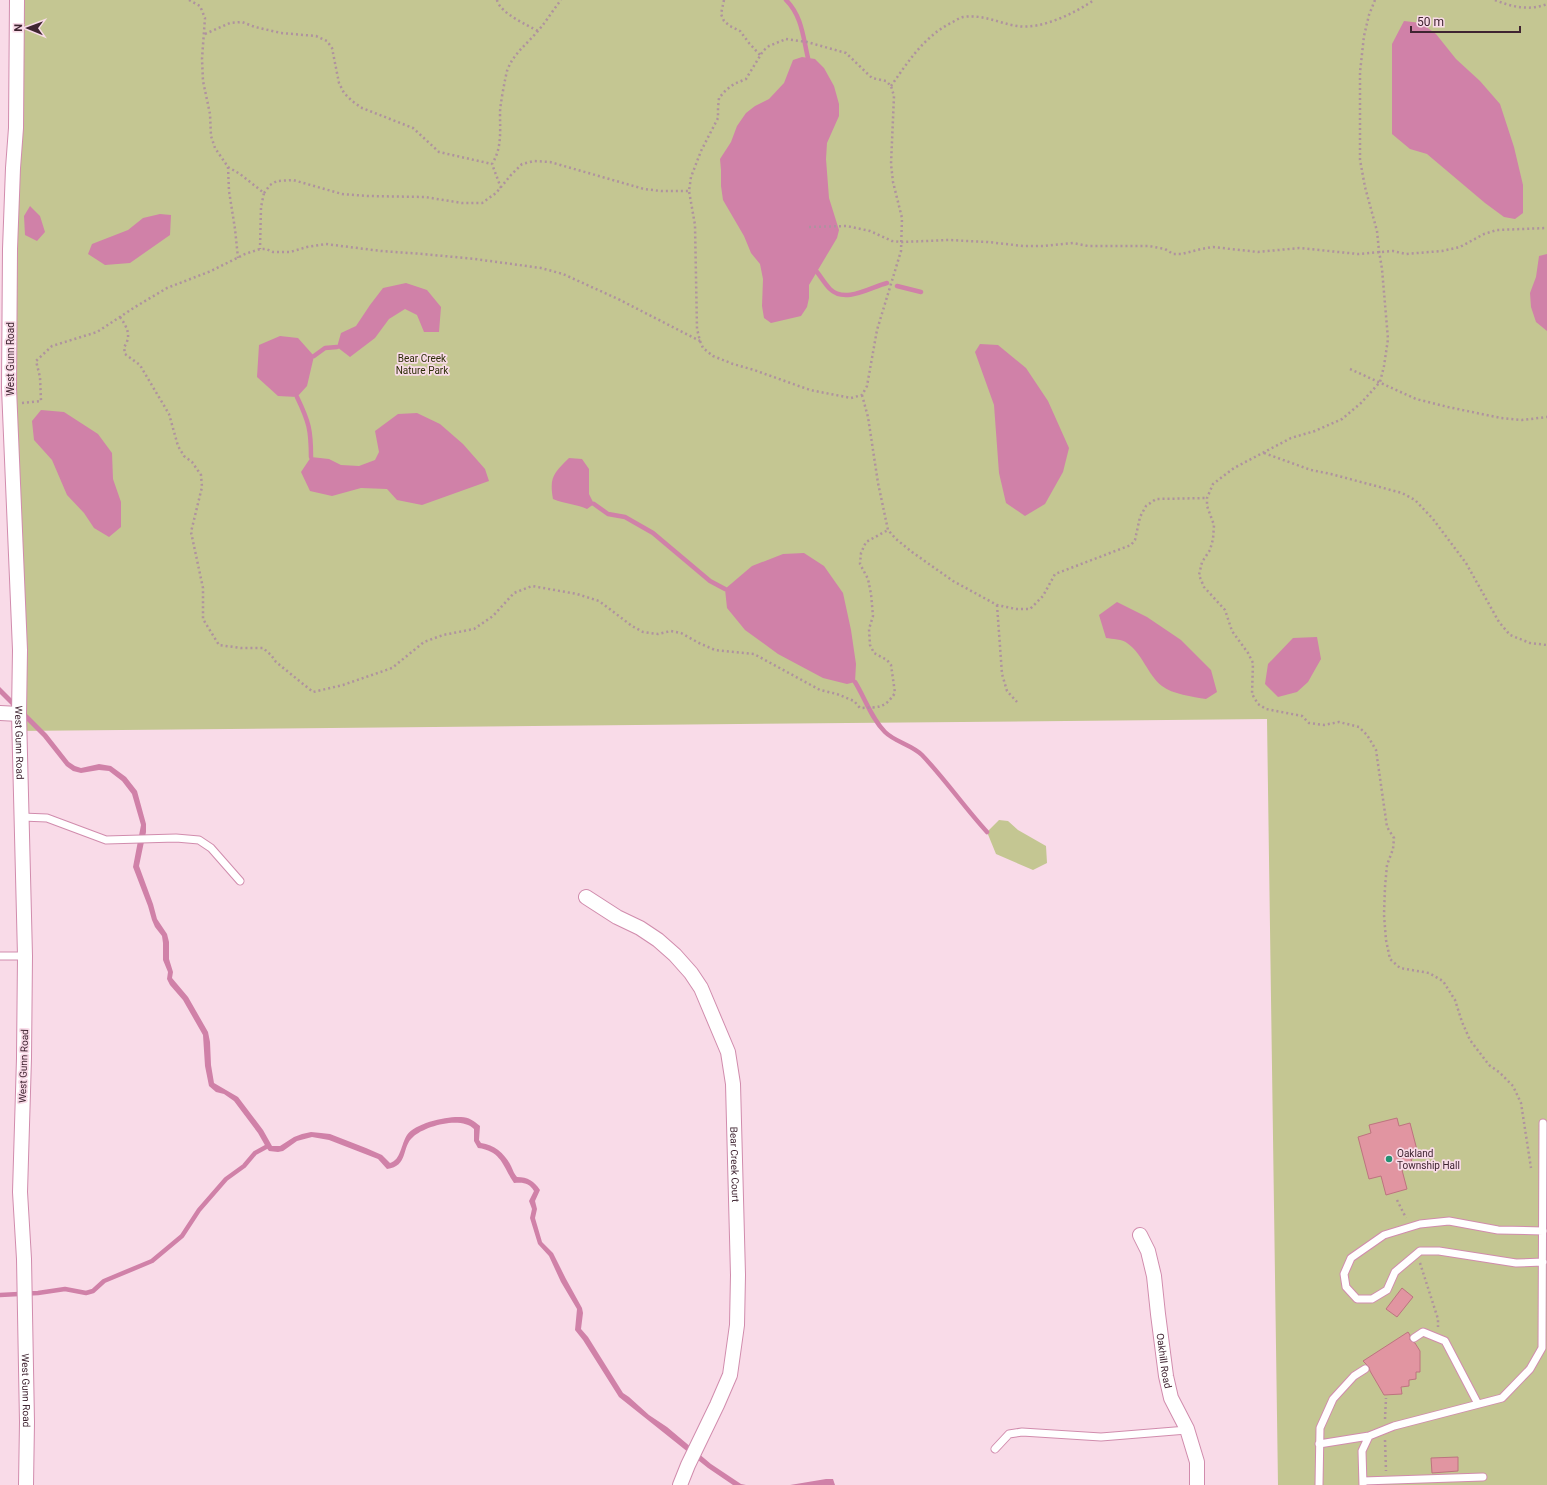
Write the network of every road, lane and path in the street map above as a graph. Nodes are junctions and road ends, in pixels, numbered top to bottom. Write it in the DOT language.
graph roads {
  1 [pos="17,0"];
  2 [pos="189,0"];
  3 [pos="497,0"];
  4 [pos="561,0"];
  5 [pos="724,0"];
  6 [pos="1094,0"];
  7 [pos="1375,0"];
  8 [pos="1495,0"];
  9 [pos="1547,4"];
  10 [pos="538,31"];
  11 [pos="205,34"];
  12 [pos="760,55"];
  13 [pos="892,86"];
  14 [pos="492,164"];
  15 [pos="228,167"];
  16 [pos="501,188"];
  17 [pos="689,191"];
  18 [pos="264,192"];
  19 [pos="808,227"];
  20 [pos="1545,227"];
  21 [pos="902,242"];
  22 [pos="260,249"];
  23 [pos="1379,251"];
  24 [pos="238,258"];
  25 [pos="120,317"];
  26 [pos="700,341"];
  27 [pos="1350,369"];
  28 [pos="1380,382"];
  29 [pos="862,395"];
  30 [pos="10,404"];
  31 [pos="1547,417"];
  32 [pos="1263,453"];
  33 [pos="1207,498"];
  34 [pos="888,530"];
  35 [pos="997,605"];
  36 [pos="1547,645"];
  37 [pos="1017,702"];
  38 [pos="0,713"];
  39 [pos="19,714"];
  40 [pos="22,817"];
  41 [pos="240,881"];
  42 [pos="586,897"];
  43 [pos="0,956"];
  44 [pos="25,956"];
  45 [pos="1543,1122"];
  46 [pos="1531,1172"];
  47 [pos="1397,1200"];
  48 [pos="1410,1227"];
  49 [pos="1543,1232"];
  50 [pos="1140,1235"];
  51 [pos="1417,1253"];
  52 [pos="1543,1262"];
  53 [pos="1414,1338"];
  54 [pos="1438,1338"];
  55 [pos="1365,1369"];
  56 [pos="1478,1404"];
  57 [pos="1187,1430"];
  58 [pos="1369,1436"];
  59 [pos="1319,1444"];
  60 [pos="995,1449"];
  61 [pos="1483,1477"];
  62 [pos="1363,1483"];
  63 [pos="26,1485"];
  64 [pos="680,1485"];
  65 [pos="1197,1485"];
  66 [pos="1319,1485"];
  1 -- 30 [label="street, West Gunn Road"];
  2 -- 11 [label="path"];
  3 -- 10 [label="path"];
  4 -- 10 [label="path"];
  5 -- 12 [label="path"];
  6 -- 13 [label="path"];
  7 -- 23 [label="path"];
  8 -- 9 [label="path"];
  10 -- 14 [label="path"];
  11 -- 14 [label="path"];
  11 -- 15 [label="path"];
  12 -- 13 [label="path"];
  12 -- 17 [label="path"];
  13 -- 21 [label="path"];
  14 -- 16 [label="path"];
  15 -- 18 [label="path"];
  15 -- 24 [label="path"];
  16 -- 17 [label="path"];
  16 -- 18 [label="path"];
  17 -- 26 [label="path"];
  18 -- 22 [label="path"];
  19 -- 21 [label="path"];
  20 -- 23 [label="path"];
  21 -- 23 [label="path"];
  21 -- 29 [label="path"];
  22 -- 24 [label="path"];
  22 -- 26 [label="path"];
  23 -- 28 [label="path"];
  24 -- 25 [label="path"];
  25 -- 30 [label="path"];
  25 -- 34 [label="path"];
  26 -- 29 [label="path"];
  27 -- 28 [label="path"];
  28 -- 31 [label="path"];
  28 -- 32 [label="path"];
  29 -- 34 [label="path"];
  30 -- 39 [label="street, West Gunn Road"];
  32 -- 33 [label="path"];
  32 -- 36 [label="path"];
  33 -- 35 [label="path"];
  33 -- 46 [label="path"];
  34 -- 35 [label="path"];
  35 -- 37 [label="path"];
  38 -- 39 [label="street"];
  39 -- 40 [label="street, West Gunn Road"];
  40 -- 41 [label="lane"];
  40 -- 44 [label="street, West Gunn Road"];
  42 -- 64 [label="street, Bear Creek Court"];
  43 -- 44 [label="lane"];
  44 -- 63 [label="street, West Gunn Road"];
  45 -- 49 [label="lane"];
  47 -- 48 [label="path"];
  48 -- 49 [label="lane"];
  48 -- 51 [label="lane"];
  49 -- 52 [label="lane"];
  50 -- 57 [label="street, Oakhill Road"];
  51 -- 52 [label="lane"];
  51 -- 54 [label="path"];
  52 -- 56 [label="lane"];
  53 -- 54 [label="lane"];
  54 -- 56 [label="lane"];
  55 -- 59 [label="lane"];
  56 -- 58 [label="lane"];
  57 -- 60 [label="lane"];
  57 -- 65 [label="street, Oakhill Road"];
  58 -- 59 [label="lane"];
  58 -- 62 [label="lane"];
  59 -- 66 [label="lane"];
  61 -- 62 [label="lane"];
}
